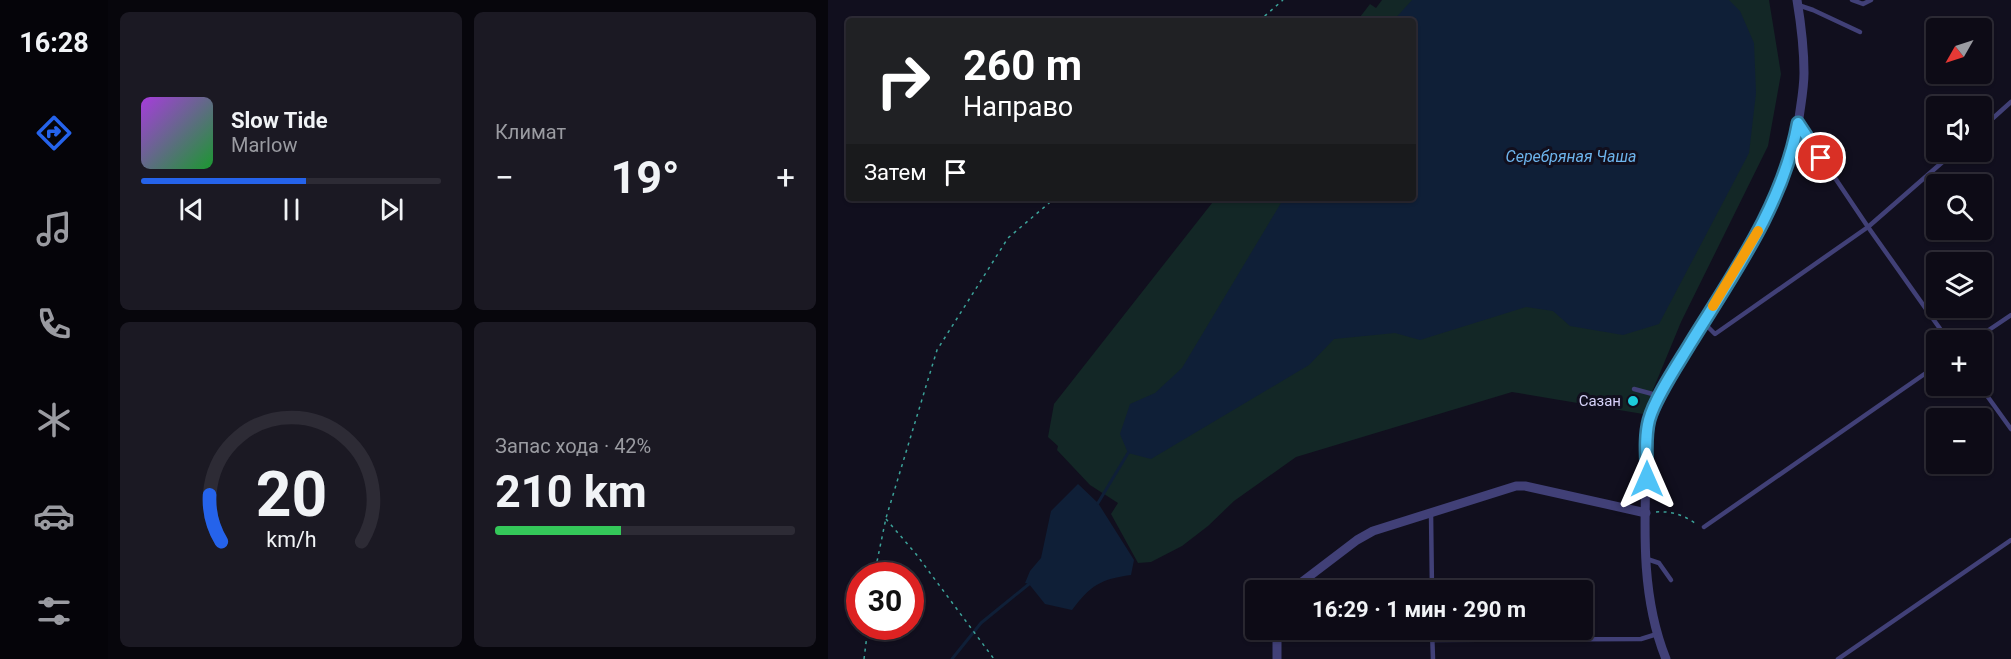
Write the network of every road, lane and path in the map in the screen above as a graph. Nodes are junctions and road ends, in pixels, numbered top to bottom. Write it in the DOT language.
graph roads {
  1 [pos="1283,0"];
  2 [pos="1852,0"];
  3 [pos="1871,0"];
  4 [pos="1798,2"];
  5 [pos="1262,18"];
  6 [pos="1860,32"];
  7 [pos="2011,102"];
  8 [pos="1992,119"];
  9 [pos="1798,123"];
  10 [pos="1943,162"];
  11 [pos="1051,201"];
  12 [pos="1868,227"];
  13 [pos="2011,315"];
  14 [pos="1704,322"];
  15 [pos="1941,330"];
  16 [pos="1989,330"];
  17 [pos="1926,373"];
  18 [pos="1634,389"];
  19 [pos="1660,396"];
  20 [pos="1987,396"];
  21 [pos="2011,429"];
  22 [pos="1431,513"];
  23 [pos="1646,513"];
  24 [pos="886,518"];
  25 [pos="1704,527"];
  26 [pos="2011,540"];
  27 [pos="1645,559"];
  28 [pos="877,562"];
  29 [pos="1305,580"];
  30 [pos="1432,580"];
  31 [pos="1671,580"];
  32 [pos="1657,634"];
  33 [pos="1593,639"];
  34 [pos="866,640"];
  35 [pos="1277,640"];
  36 [pos="1432,640"];
  37 [pos="864,659"];
  38 [pos="994,659"];
  39 [pos="1277,659"];
  40 [pos="1433,659"];
  41 [pos="1666,659"];
  42 [pos="1838,659"];
  1 -- 5 [label="path"];
  2 -- 3 [label="lane"];
  4 -- 6 [label="lane"];
  4 -- 9 [label="street"];
  7 -- 8 [label="lane"];
  9 -- 12 [label="lane"];
  9 -- 14 [label="street"];
  10 -- 12 [label="lane"];
  11 -- 24 [label="path"];
  12 -- 14 [label="lane"];
  12 -- 15 [label="lane"];
  13 -- 16 [label="lane"];
  14 -- 19 [label="street"];
  17 -- 25 [label="lane"];
  18 -- 19 [label="lane"];
  19 -- 23 [label="street"];
  20 -- 21 [label="lane"];
  22 -- 23 [label="street"];
  22 -- 29 [label="street"];
  22 -- 30 [label="lane"];
  23 -- 25 [label="path"];
  23 -- 27 [label="street"];
  24 -- 28 [label="path"];
  24 -- 38 [label="path"];
  26 -- 42 [label="lane"];
  27 -- 31 [label="lane"];
  27 -- 32 [label="street"];
  32 -- 33 [label="lane"];
  32 -- 41 [label="street"];
  34 -- 37 [label="path"];
  35 -- 39 [label="street"];
  36 -- 40 [label="lane"];
}
